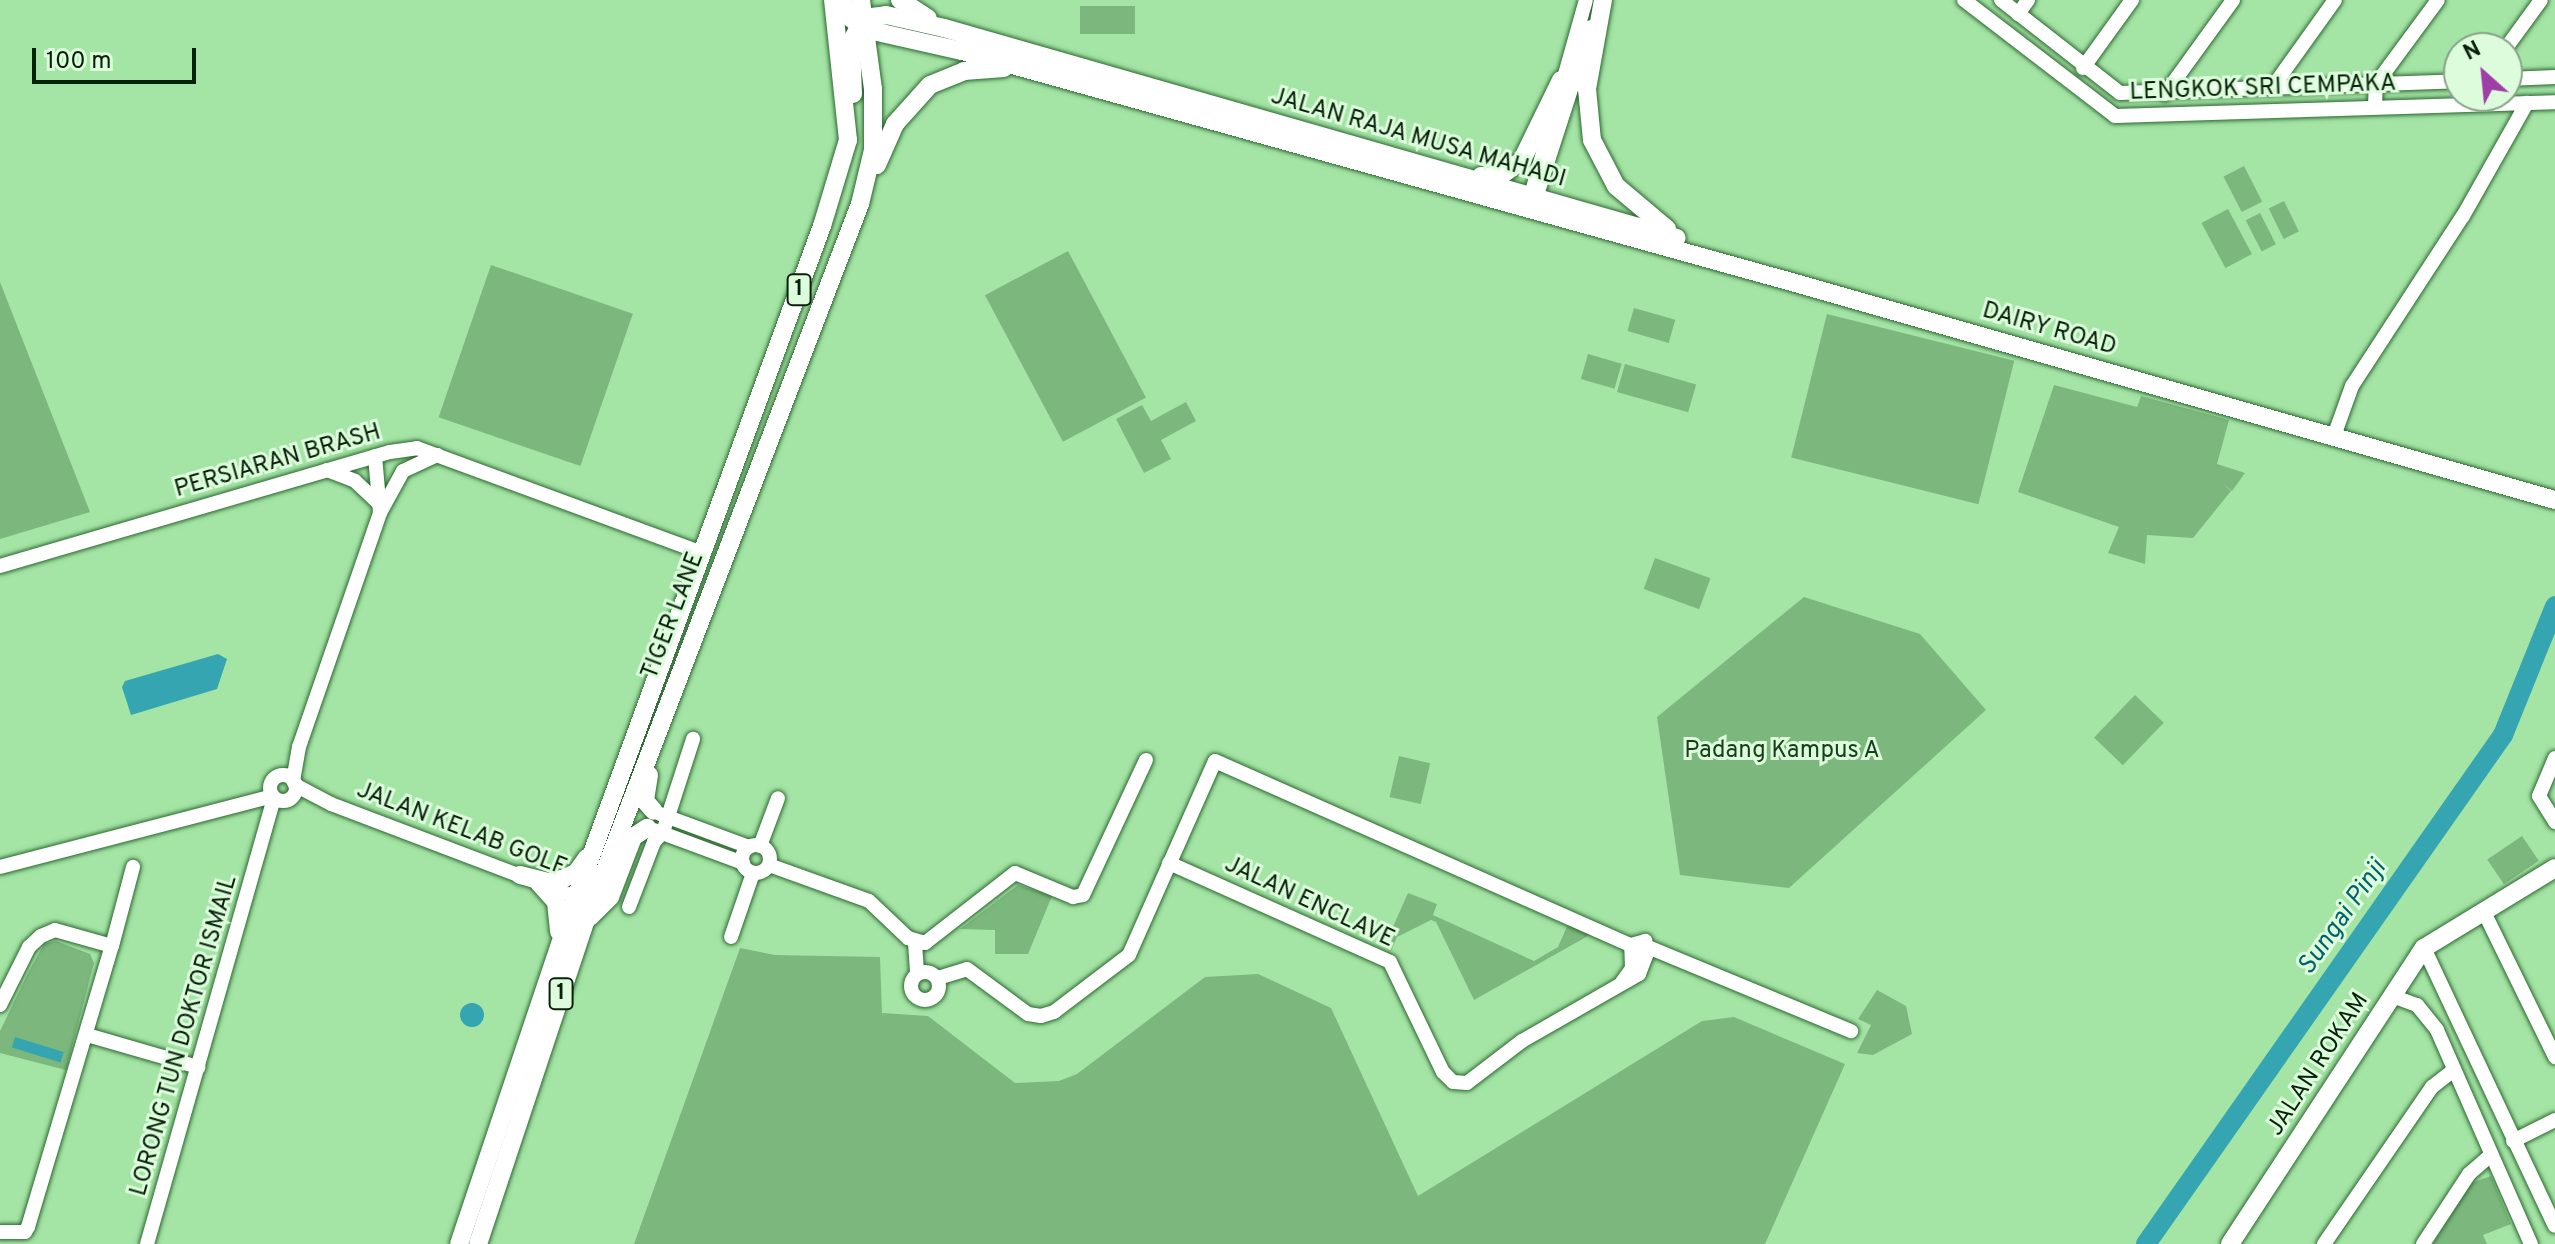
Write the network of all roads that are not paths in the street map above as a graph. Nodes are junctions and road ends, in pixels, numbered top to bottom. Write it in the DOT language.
graph roads {
  1 [pos="833,0"];
  2 [pos="843,0"];
  3 [pos="900,0"];
  4 [pos="1586,0"];
  5 [pos="1602,0"];
  6 [pos="1964,0"];
  7 [pos="2001,0"];
  8 [pos="2028,0"];
  9 [pos="2132,0"];
  10 [pos="2233,0"];
  11 [pos="2335,0"];
  12 [pos="2438,0"];
  13 [pos="2541,0"];
  14 [pos="2018,14"];
  15 [pos="862,18"];
  16 [pos="944,28"];
  17 [pos="2518,32"];
  18 [pos="1019,67"];
  19 [pos="2083,68"];
  20 [pos="2555,77"];
  21 [pos="2523,78"];
  22 [pos="1561,80"];
  23 [pos="2443,82"];
  24 [pos="2376,84"];
  25 [pos="2272,88"];
  26 [pos="2165,94"];
  27 [pos="2555,102"];
  28 [pos="2527,103"];
  29 [pos="2375,107"];
  30 [pos="848,140"];
  31 [pos="1451,172"];
  32 [pos="1532,202"];
  33 [pos="860,204"];
  34 [pos="1688,241"];
  35 [pos="1782,273"];
  36 [pos="2336,430"];
  37 [pos="437,455"];
  38 [pos="369,458"];
  39 [pos="327,470"];
  40 [pos="2555,487"];
  41 [pos="2555,500"];
  42 [pos="379,503"];
  43 [pos="700,552"];
  44 [pos="0,566"];
  45 [pos="693,739"];
  46 [pos="652,740"];
  47 [pos="2555,758"];
  48 [pos="1146,760"];
  49 [pos="282,790"];
  50 [pos="778,798"];
  51 [pos="658,822"];
  52 [pos="2555,822"];
  53 [pos="595,844"];
  54 [pos="755,847"];
  55 [pos="1169,863"];
  56 [pos="769,865"];
  57 [pos="0,867"];
  58 [pos="133,867"];
  59 [pos="748,868"];
  60 [pos="2555,868"];
  61 [pos="520,875"];
  62 [pos="539,883"];
  63 [pos="576,897"];
  64 [pos="629,907"];
  65 [pos="2483,910"];
  66 [pos="586,920"];
  67 [pos="731,937"];
  68 [pos="920,943"];
  69 [pos="112,946"];
  70 [pos="2424,948"];
  71 [pos="1640,950"];
  72 [pos="556,955"];
  73 [pos="2392,996"];
  74 [pos="0,1005"];
  75 [pos="1851,1031"];
  76 [pos="87,1035"];
  77 [pos="2555,1057"];
  78 [pos="198,1067"];
  79 [pos="2454,1070"];
  80 [pos="2555,1120"];
  81 [pos="2513,1141"];
  82 [pos="2491,1155"];
  83 [pos="2555,1226"];
  84 [pos="0,1232"];
  85 [pos="147,1244"];
  86 [pos="459,1244"];
  87 [pos="478,1244"];
  88 [pos="2230,1244"];
  89 [pos="2324,1244"];
  90 [pos="2423,1244"];
  91 [pos="2531,1244"];
  1 -- 30 [label="main road, TIGER LANE / 1"];
  2 -- 15 [label="main road"];
  3 -- 16 [label="main road"];
  4 -- 22 [label="street"];
  5 -- 32 [label="street"];
  5 -- 34 [label="main road"];
  6 -- 29 [label="street, LENGKOK SRI CEMPAKA"];
  7 -- 14 [label="street"];
  8 -- 14 [label="street"];
  9 -- 19 [label="street"];
  10 -- 26 [label="street"];
  11 -- 25 [label="street"];
  12 -- 24 [label="street"];
  13 -- 17 [label="street"];
  14 -- 19 [label="street"];
  15 -- 16 [label="main road"];
  15 -- 18 [label="main road"];
  15 -- 30 [label="main road"];
  15 -- 33 [label="main road, TIGER LANE / 1"];
  16 -- 31 [label="main road, JALAN RAJA MUSA MAHADI"];
  18 -- 32 [label="main road, JALAN RAJA MUSA MAHADI"];
  18 -- 33 [label="main road"];
  19 -- 26 [label="street"];
  20 -- 21 [label="street"];
  22 -- 31 [label="main road"];
  22 -- 32 [label="street"];
  23 -- 24 [label="street"];
  24 -- 25 [label="street"];
  24 -- 29 [label="street"];
  25 -- 26 [label="street"];
  27 -- 28 [label="street, LENGKOK SRI CEMPAKA"];
  28 -- 29 [label="street, LENGKOK SRI CEMPAKA"];
  28 -- 36 [label="street"];
  30 -- 43 [label="main road, TIGER LANE / 1"];
  31 -- 32 [label="main road, JALAN RAJA MUSA MAHADI"];
  32 -- 34 [label="main road, JALAN RAJA MUSA MAHADI"];
  32 -- 35 [label="main road, DAIRY ROAD"];
  33 -- 46 [label="main road, TIGER LANE / 1"];
  34 -- 35 [label="main road, JALAN RAJA MUSA MAHADI"];
  35 -- 36 [label="main road, DAIRY ROAD"];
  36 -- 40 [label="main road, DAIRY ROAD"];
  36 -- 41 [label="main road, DAIRY ROAD"];
  37 -- 38 [label="street, PERSIARAN BRASH"];
  37 -- 42 [label="street"];
  37 -- 43 [label="street, PERSIARAN BRASH"];
  38 -- 39 [label="street, PERSIARAN BRASH"];
  38 -- 42 [label="street, LORONG TUN DOKTOR ISMAIL"];
  39 -- 42 [label="street"];
  39 -- 44 [label="street, PERSIARAN BRASH"];
  42 -- 49 [label="street, LORONG TUN DOKTOR ISMAIL"];
  43 -- 53 [label="main road, TIGER LANE / 1"];
  45 -- 51 [label="street"];
  46 -- 51 [label="main road"];
  46 -- 63 [label="main road"];
  46 -- 66 [label="main road, TIGER LANE / 1"];
  47 -- 52 [label="street"];
  48 -- 68 [label="street"];
  49 -- 57 [label="street"];
  49 -- 61 [label="street, JALAN KELAB GOLF"];
  49 -- 78 [label="street, LORONG TUN DOKTOR ISMAIL"];
  50 -- 54 [label="street"];
  51 -- 54 [label="street"];
  51 -- 59 [label="street"];
  51 -- 64 [label="street"];
  51 -- 66 [label="main road"];
  53 -- 61 [label="main road"];
  53 -- 63 [label="main road, TIGER LANE / 1"];
  54 -- 56 [label="street"];
  54 -- 59 [label="street"];
  55 -- 68 [label="street"];
  55 -- 71 [label="street"];
  55 -- 71 [label="street, JALAN ENCLAVE"];
  56 -- 59 [label="street"];
  56 -- 68 [label="street"];
  58 -- 69 [label="street"];
  59 -- 67 [label="street"];
  60 -- 65 [label="main road"];
  61 -- 62 [label="street, JALAN KELAB GOLF"];
  62 -- 63 [label="street, JALAN KELAB GOLF"];
  62 -- 72 [label="main road"];
  63 -- 72 [label="main road, TIGER LANE / 1"];
  65 -- 70 [label="main road"];
  65 -- 77 [label="street"];
  66 -- 87 [label="main road, TIGER LANE / 1"];
  69 -- 74 [label="street"];
  69 -- 76 [label="street"];
  70 -- 73 [label="main road"];
  70 -- 81 [label="street"];
  71 -- 75 [label="street"];
  72 -- 86 [label="main road, TIGER LANE / 1"];
  73 -- 79 [label="street, JALAN ROKAM"];
  73 -- 88 [label="main road, JALAN ROKAM"];
  76 -- 78 [label="street"];
  76 -- 84 [label="street"];
  78 -- 85 [label="street, LORONG TUN DOKTOR ISMAIL"];
  79 -- 82 [label="street, JALAN ROKAM"];
  79 -- 89 [label="street"];
  80 -- 81 [label="street"];
  81 -- 83 [label="street"];
  82 -- 90 [label="street"];
  82 -- 91 [label="street, JALAN ROKAM"];
}
